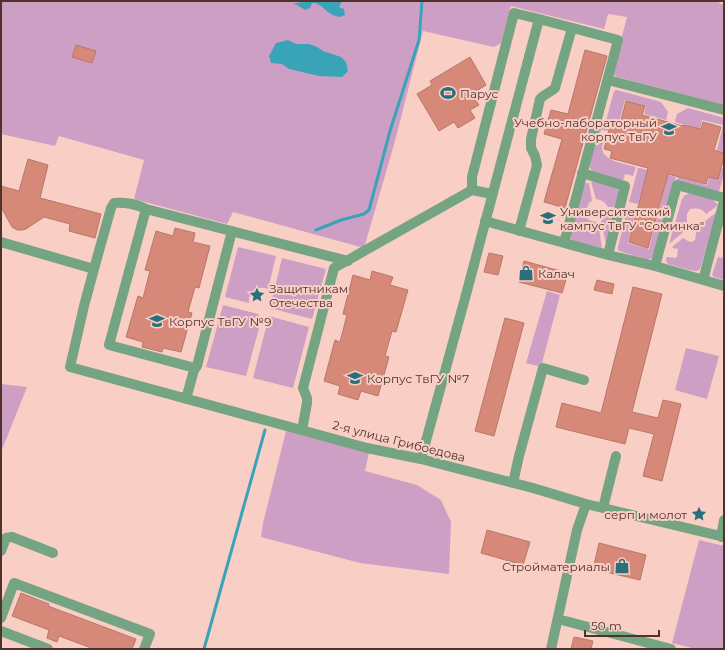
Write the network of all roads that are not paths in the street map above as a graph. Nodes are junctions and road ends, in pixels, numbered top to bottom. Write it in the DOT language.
graph roads {
  1 [pos="539,19"];
  2 [pos="572,28"];
  3 [pos="608,80"];
  4 [pos="724,110"];
  5 [pos="582,173"];
  6 [pos="472,190"];
  7 [pos="492,194"];
  8 [pos="724,198"];
  9 [pos="724,202"];
  10 [pos="146,209"];
  11 [pos="486,221"];
  12 [pos="519,230"];
  13 [pos="232,232"];
  14 [pos="1,242"];
  15 [pos="564,243"];
  16 [pos="608,255"];
  17 [pos="348,261"];
  18 [pos="655,266"];
  19 [pos="94,269"];
  20 [pos="703,280"];
  21 [pos="724,286"];
  22 [pos="195,368"];
  23 [pos="584,380"];
  24 [pos="186,399"];
  25 [pos="302,430"];
  26 [pos="616,456"];
  27 [pos="421,459"];
  28 [pos="513,483"];
  29 [pos="586,504"];
  30 [pos="603,508"];
  31 [pos="724,520"];
  32 [pos="723,537"];
  33 [pos="1,551"];
  34 [pos="53,553"];
  35 [pos="1,618"];
  36 [pos="558,619"];
  37 [pos="1,631"];
  38 [pos="48,649"];
  39 [pos="144,649"];
  40 [pos="551,649"];
  41 [pos="671,649"];
  1 -- 2 [label="street"];
  1 -- 6 [label="street"];
  1 -- 7 [label="street"];
  2 -- 3 [label="street"];
  2 -- 12 [label="street"];
  3 -- 4 [label="street"];
  3 -- 5 [label="street"];
  5 -- 15 [label="street"];
  5 -- 16 [label="street"];
  6 -- 7 [label="street"];
  6 -- 17 [label="street"];
  7 -- 11 [label="street"];
  8 -- 18 [label="street"];
  9 -- 20 [label="street"];
  10 -- 13 [label="street"];
  10 -- 19 [label="street"];
  10 -- 22 [label="street"];
  11 -- 12 [label="street"];
  11 -- 27 [label="street"];
  12 -- 15 [label="street"];
  13 -- 17 [label="street"];
  13 -- 22 [label="street"];
  14 -- 19 [label="street"];
  15 -- 16 [label="street"];
  16 -- 18 [label="street"];
  17 -- 25 [label="street"];
  18 -- 20 [label="street"];
  19 -- 24 [label="street, 2-я улица Грибоедова"];
  20 -- 21 [label="street"];
  22 -- 24 [label="street"];
  23 -- 28 [label="street"];
  24 -- 25 [label="street, 2-я улица Грибоедова"];
  25 -- 27 [label="street, 2-я улица Грибоедова"];
  26 -- 30 [label="street"];
  27 -- 28 [label="street, 2-я улица Грибоедова"];
  28 -- 29 [label="street, 2-я улица Грибоедова"];
  29 -- 30 [label="street, 2-я улица Грибоедова"];
  29 -- 36 [label="street"];
  30 -- 32 [label="street, 2-я улица Грибоедова"];
  31 -- 32 [label="street"];
  33 -- 34 [label="street"];
  35 -- 39 [label="street"];
  36 -- 40 [label="street"];
  36 -- 41 [label="street"];
  37 -- 38 [label="street"];
}
